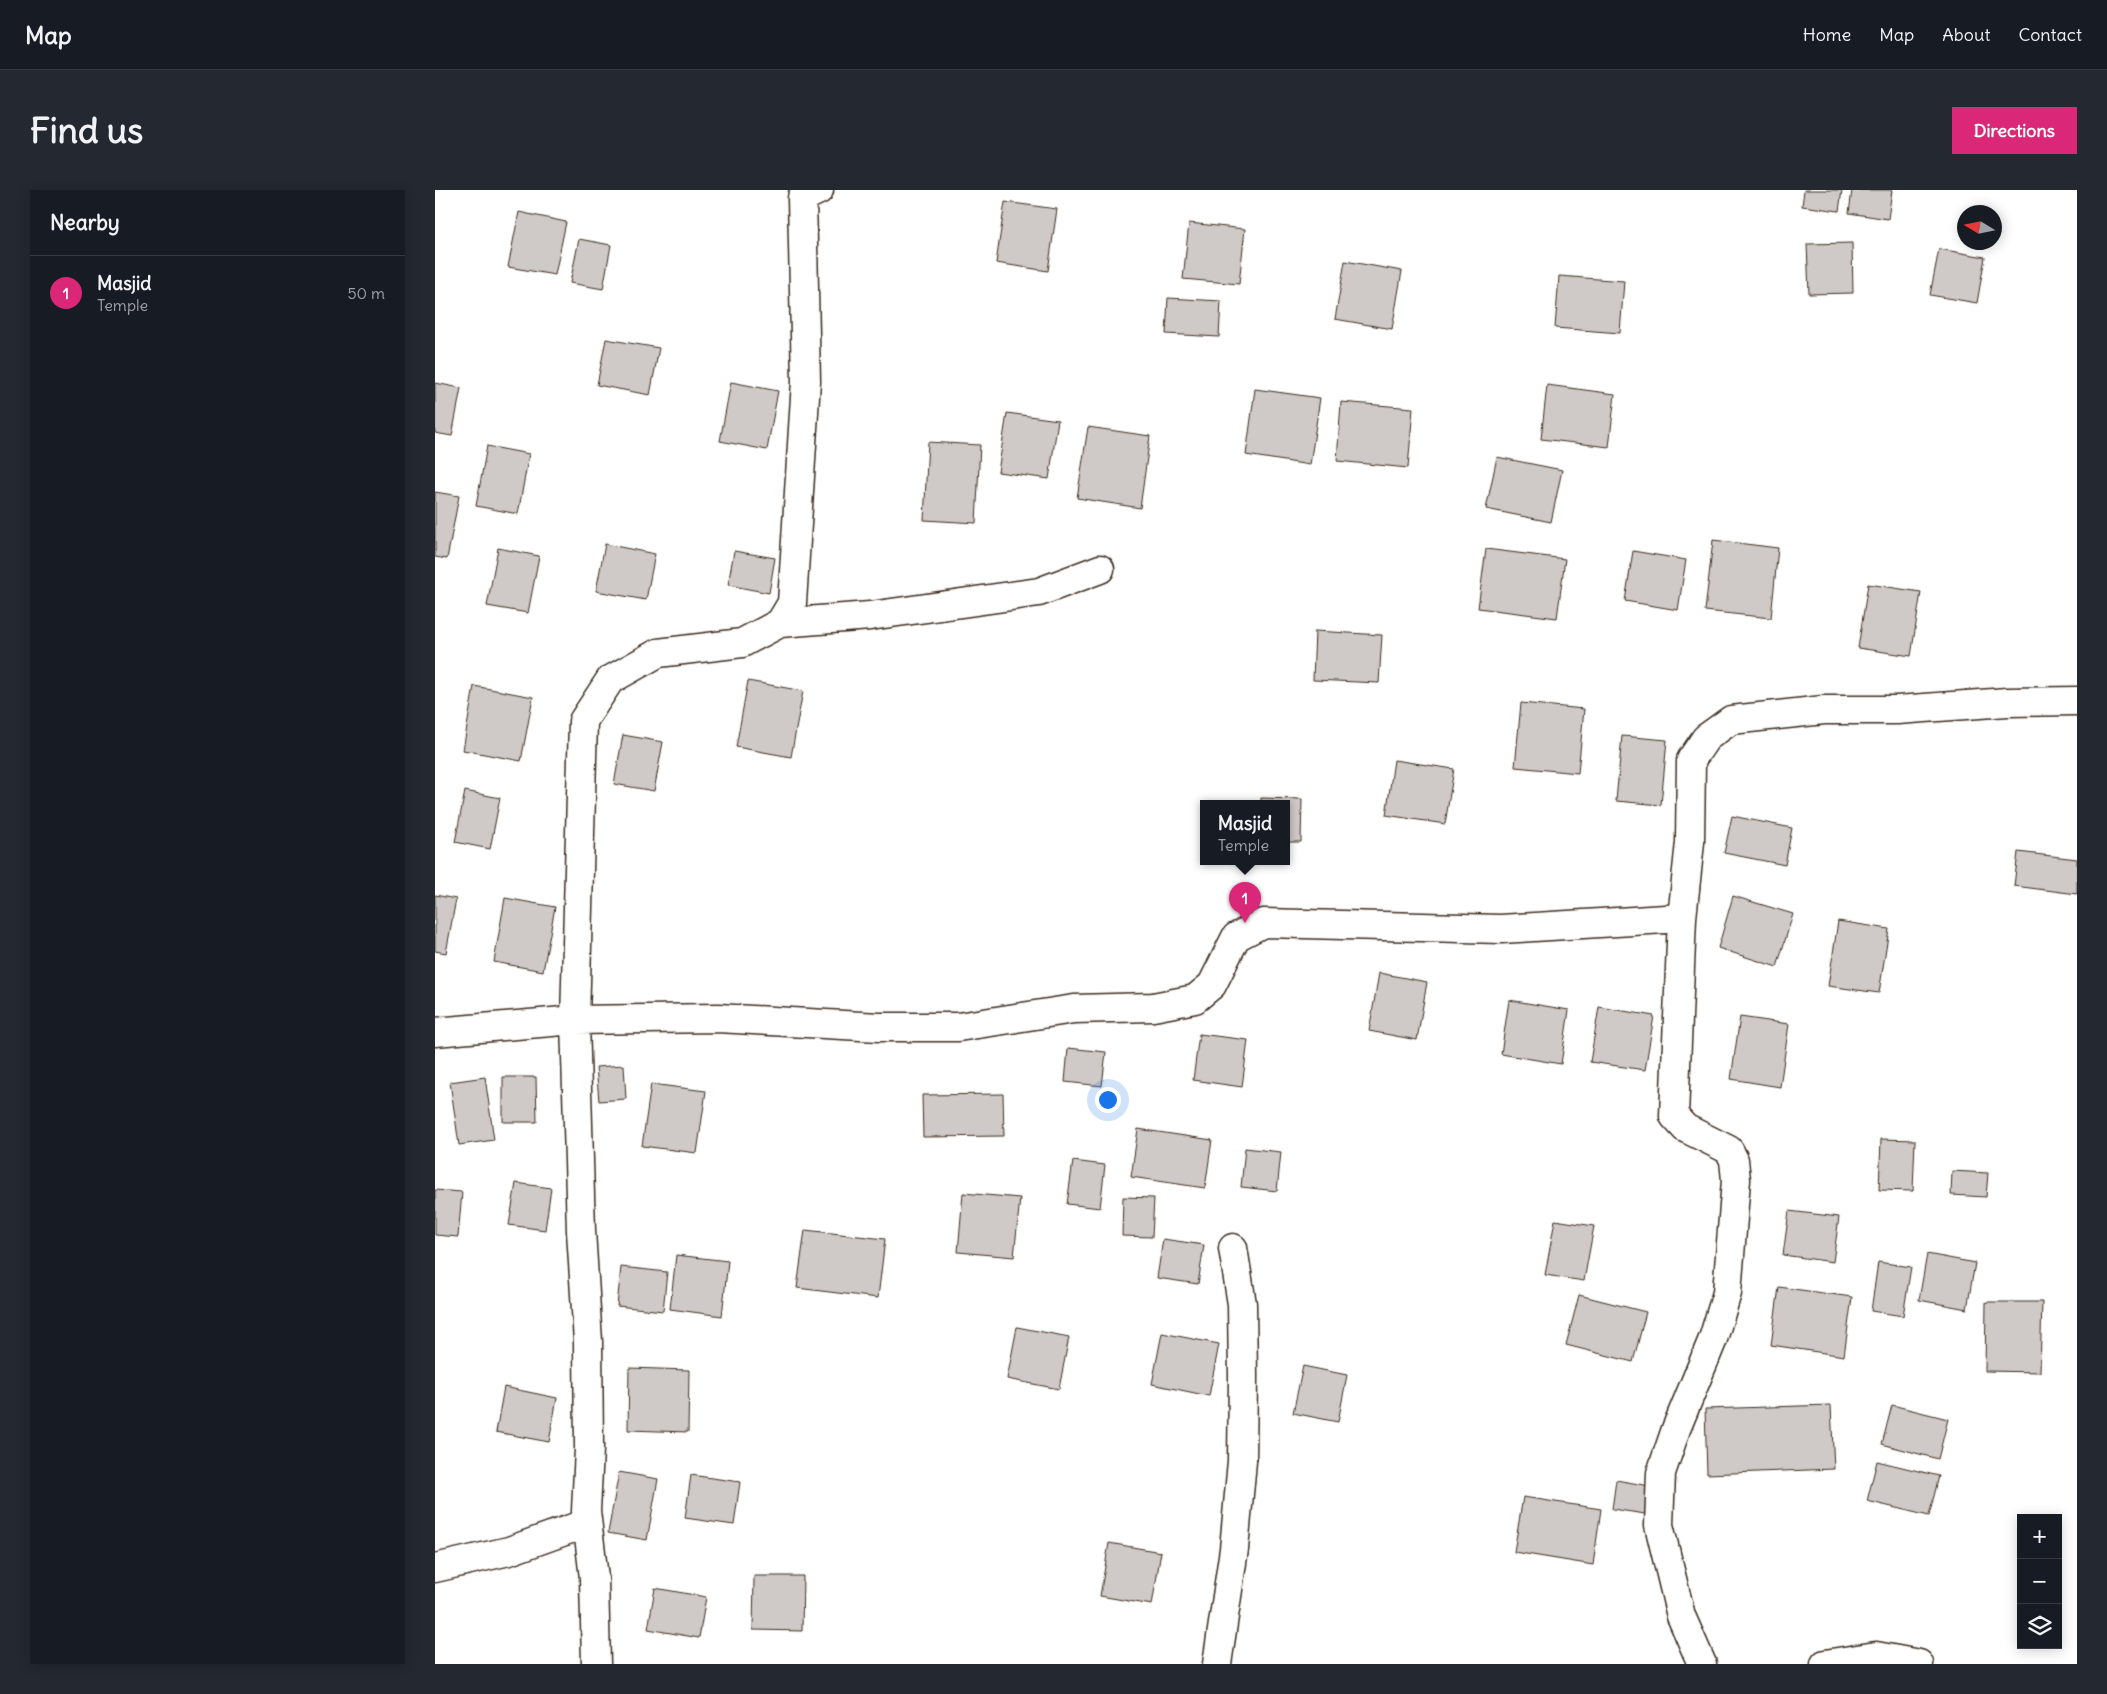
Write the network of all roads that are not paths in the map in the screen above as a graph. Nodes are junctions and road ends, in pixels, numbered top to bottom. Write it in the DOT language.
graph roads {
  1 [pos="819,190"];
  2 [pos="1100,569"];
  3 [pos="780,623"];
  4 [pos="2077,701"];
  5 [pos="1682,918"];
  6 [pos="575,1020"];
  7 [pos="435,1032"];
  8 [pos="1233,1248"];
  9 [pos="587,1523"];
  10 [pos="435,1568"];
  11 [pos="596,1664"];
  12 [pos="1217,1664"];
  13 [pos="1702,1664"];
  14 [pos="1825,1664"];
  15 [pos="1919,1664"];
  1 -- 3 [label="street"];
  2 -- 3 [label="street"];
  3 -- 6 [label="street"];
  4 -- 5 [label="street"];
  5 -- 6 [label="street"];
  5 -- 13 [label="street"];
  6 -- 7 [label="street"];
  6 -- 9 [label="street"];
  8 -- 12 [label="street"];
  9 -- 10 [label="street"];
  9 -- 11 [label="street"];
  14 -- 15 [label="street"];
}
